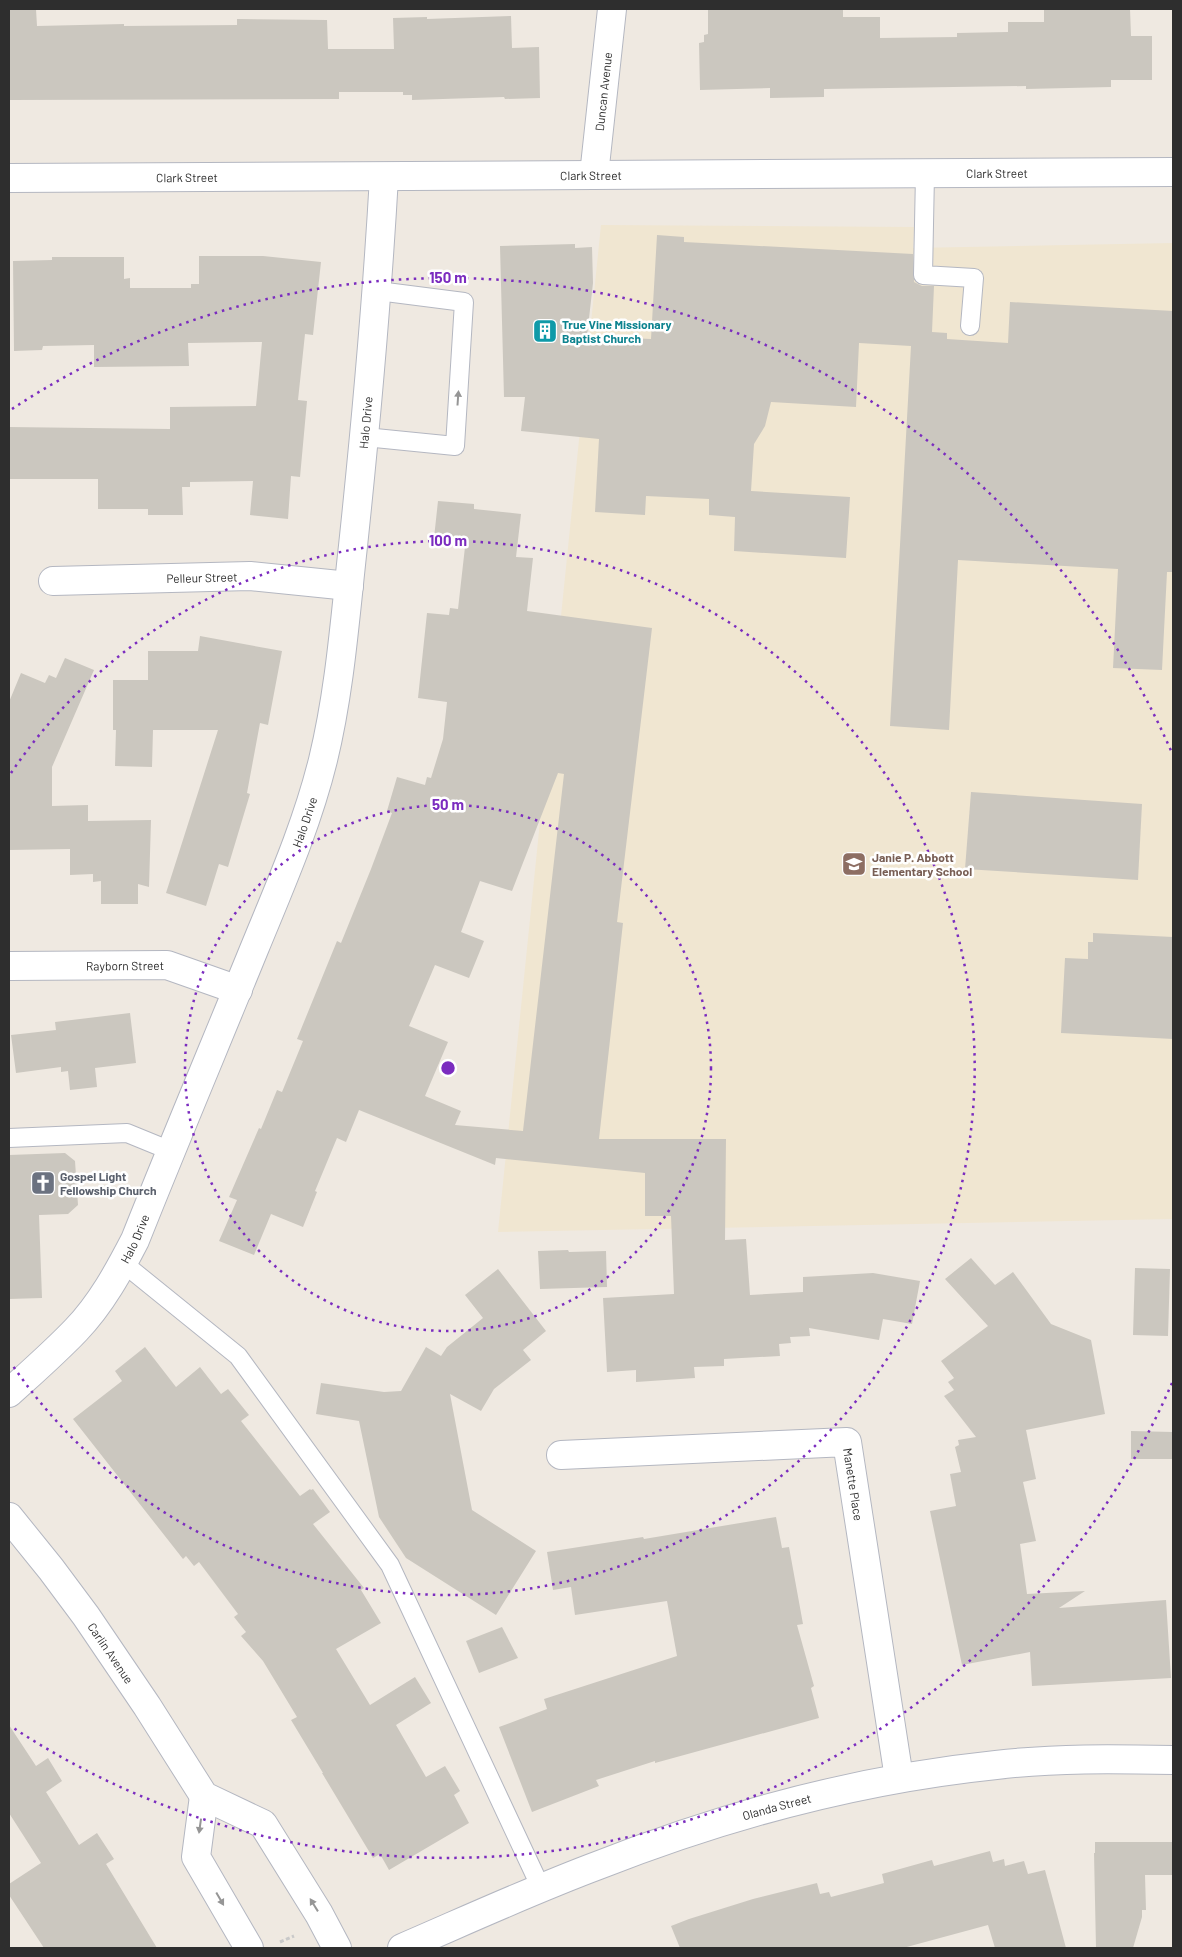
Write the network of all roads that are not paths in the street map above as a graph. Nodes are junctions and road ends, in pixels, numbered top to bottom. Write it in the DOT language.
graph roads {
  1 [pos="612,9"];
  2 [pos="1173,172"];
  3 [pos="926,174"];
  4 [pos="594,175"];
  5 [pos="384,176"];
  6 [pos="9,178"];
  7 [pos="378,291"];
  8 [pos="970,326"];
  9 [pos="365,437"];
  10 [pos="53,581"];
  11 [pos="349,586"];
  12 [pos="9,966"];
  13 [pos="238,990"];
  14 [pos="9,1138"];
  15 [pos="171,1151"];
  16 [pos="123,1263"];
  17 [pos="9,1393"];
  18 [pos="561,1455"];
  19 [pos="9,1517"];
  20 [pos="1173,1760"];
  21 [pos="899,1778"];
  22 [pos="204,1796"];
  23 [pos="541,1888"];
  24 [pos="249,1948"];
  25 [pos="337,1948"];
  26 [pos="402,1948"];
  1 -- 4 [label="street, Duncan Avenue"];
  2 -- 3 [label="street, Clark Street"];
  3 -- 4 [label="street, Clark Street"];
  3 -- 8 [label="lane"];
  4 -- 5 [label="street, Clark Street"];
  5 -- 6 [label="street, Clark Street"];
  5 -- 7 [label="street, Halo Drive"];
  7 -- 9 [label="street, Halo Drive"];
  9 -- 7 [label="lane, one-way"];
  9 -- 11 [label="street, Halo Drive"];
  10 -- 11 [label="street, Pelleur Street"];
  11 -- 13 [label="street, Halo Drive"];
  12 -- 13 [label="street, Rayborn Street"];
  13 -- 15 [label="street, Halo Drive"];
  14 -- 15 [label="lane"];
  15 -- 16 [label="street, Halo Drive"];
  16 -- 17 [label="street, Halo Drive"];
  16 -- 23 [label="lane"];
  18 -- 21 [label="street, Manette Place"];
  19 -- 22 [label="street, Carlin Avenue"];
  20 -- 21 [label="street, Olanda Street"];
  21 -- 23 [label="street, Olanda Street"];
  22 -- 24 [label="street, one-way"];
  25 -- 22 [label="street, one-way"];
  23 -- 26 [label="street, Olanda Street"];
}
